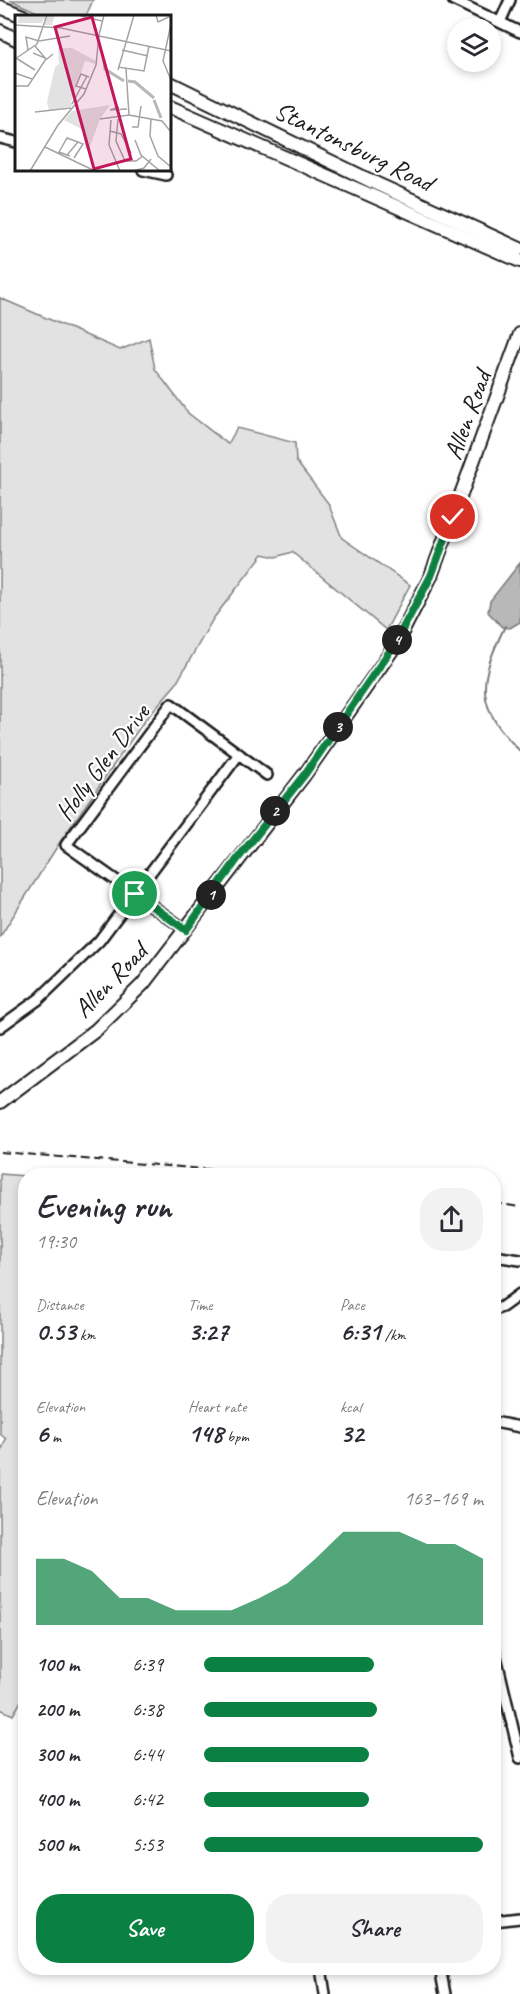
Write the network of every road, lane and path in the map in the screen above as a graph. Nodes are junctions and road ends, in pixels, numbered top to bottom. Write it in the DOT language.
graph roads {
  1 [pos="453,0"];
  2 [pos="510,0"];
  3 [pos="0,7"];
  4 [pos="20,15"];
  5 [pos="491,18"];
  6 [pos="501,20"];
  7 [pos="501,22"];
  8 [pos="0,32"];
  9 [pos="520,32"];
  10 [pos="15,39"];
  11 [pos="171,83"];
  12 [pos="171,107"];
  13 [pos="0,138"];
  14 [pos="15,142"];
  15 [pos="148,171"];
  16 [pos="166,175"];
  17 [pos="520,249"];
  18 [pos="520,261"];
  19 [pos="520,334"];
  20 [pos="239,754"];
  21 [pos="267,775"];
  22 [pos="135,894"];
  23 [pos="186,930"];
  24 [pos="0,1027"];
  25 [pos="0,1102"];
  26 [pos="501,1257"];
  27 [pos="520,1260"];
  28 [pos="520,1294"];
  29 [pos="501,1307"];
  30 [pos="501,1423"];
  31 [pos="520,1427"];
  32 [pos="501,1678"];
  33 [pos="520,1758"];
  34 [pos="520,1918"];
  35 [pos="501,1920"];
  36 [pos="322,1975"];
  37 [pos="441,1975"];
  38 [pos="325,1994"];
  39 [pos="445,1994"];
  1 -- 5 [label="street"];
  2 -- 6 [label="street"];
  3 -- 4 [label="main road"];
  7 -- 9 [label="street"];
  8 -- 10 [label="main road"];
  11 -- 17 [label="main road, Stantonsburg Road"];
  12 -- 18 [label="main road, Stantonsburg Road"];
  13 -- 14 [label="street"];
  15 -- 16 [label="street"];
  19 -- 23 [label="main road, Allen Road"];
  20 -- 21 [label="street, Holly Glen Drive"];
  20 -- 22 [label="street"];
  20 -- 22 [label="street, Holly Glen Drive"];
  22 -- 23 [label="street, Holly Glen Drive"];
  22 -- 24 [label="street"];
  23 -- 25 [label="main road, Allen Road"];
  26 -- 27 [label="street"];
  28 -- 29 [label="street"];
  30 -- 31 [label="street"];
  32 -- 33 [label="street"];
  34 -- 35 [label="street"];
  36 -- 38 [label="street"];
  37 -- 39 [label="street"];
}
